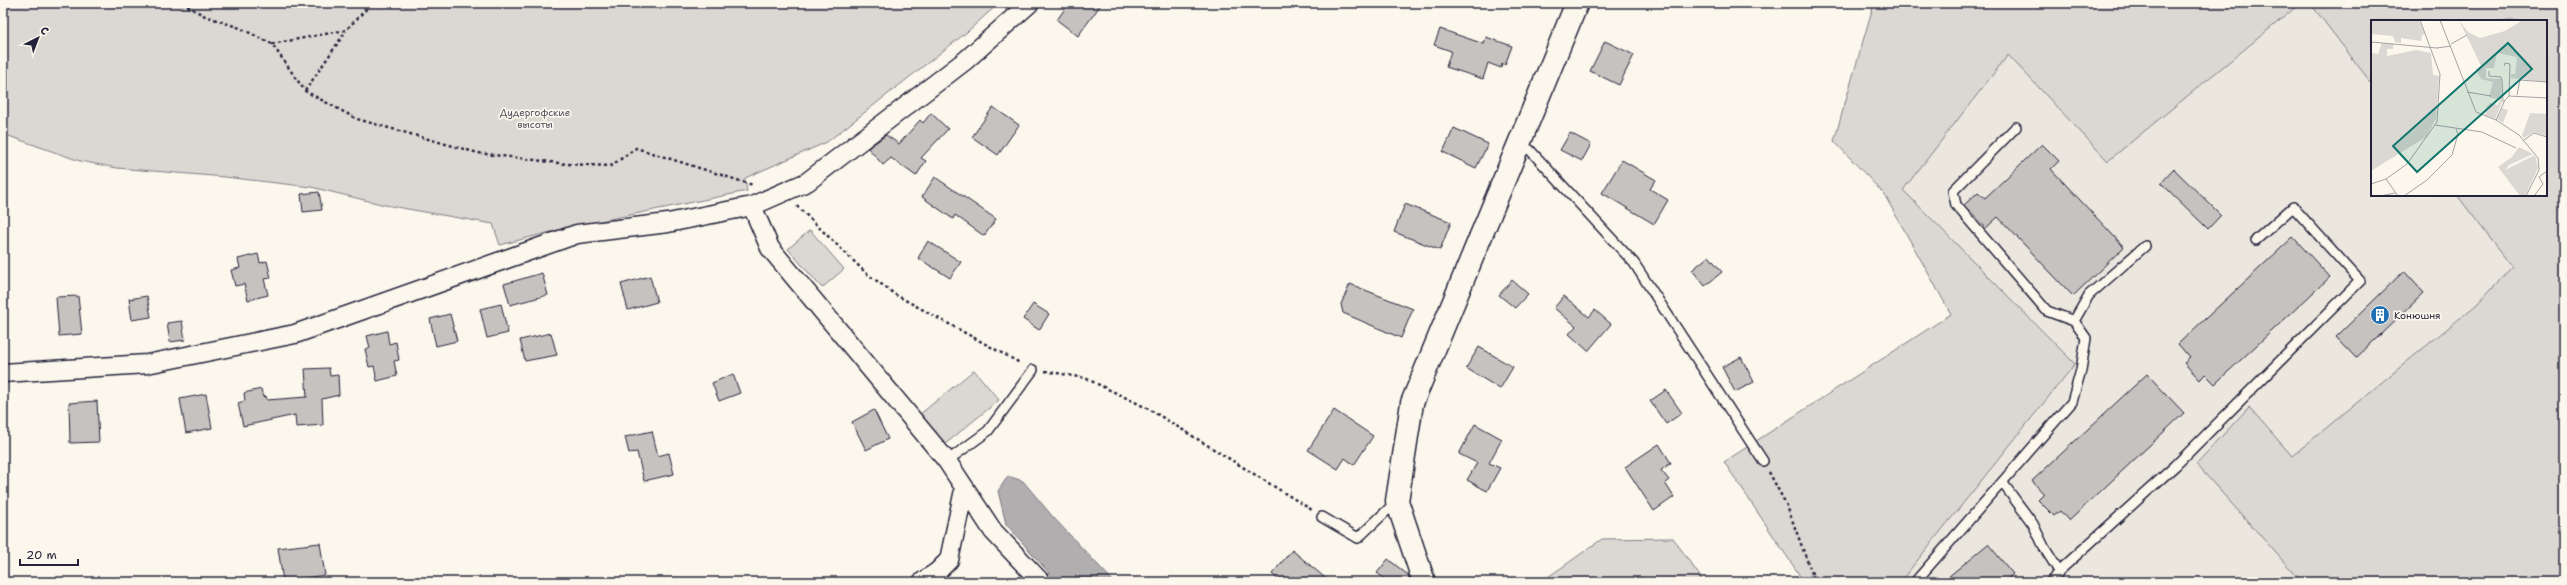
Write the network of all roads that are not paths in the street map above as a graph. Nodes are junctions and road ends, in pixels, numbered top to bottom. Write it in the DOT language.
graph roads {
  1 [pos="1030,3"];
  2 [pos="1577,3"];
  3 [pos="2016,127"];
  4 [pos="1518,145"];
  5 [pos="752,206"];
  6 [pos="2256,240"];
  7 [pos="2145,246"];
  8 [pos="2074,321"];
  9 [pos="1033,370"];
  10 [pos="3,373"];
  11 [pos="947,461"];
  12 [pos="1763,461"];
  13 [pos="2002,482"];
  14 [pos="964,490"];
  15 [pos="1396,501"];
  16 [pos="1322,517"];
  17 [pos="2060,570"];
  18 [pos="922,582"];
  19 [pos="1040,582"];
  20 [pos="1424,582"];
  21 [pos="1915,582"];
  22 [pos="2051,582"];
  1 -- 5 [label="street"];
  2 -- 4 [label="street"];
  3 -- 8 [label="lane"];
  4 -- 12 [label="lane"];
  4 -- 15 [label="street"];
  5 -- 10 [label="street"];
  5 -- 11 [label="street"];
  6 -- 17 [label="lane"];
  7 -- 8 [label="lane"];
  8 -- 13 [label="lane"];
  9 -- 11 [label="lane"];
  11 -- 14 [label="street"];
  13 -- 17 [label="lane"];
  13 -- 21 [label="lane"];
  14 -- 18 [label="street"];
  14 -- 19 [label="street"];
  15 -- 16 [label="lane"];
  15 -- 20 [label="street"];
  17 -- 22 [label="lane"];
}
